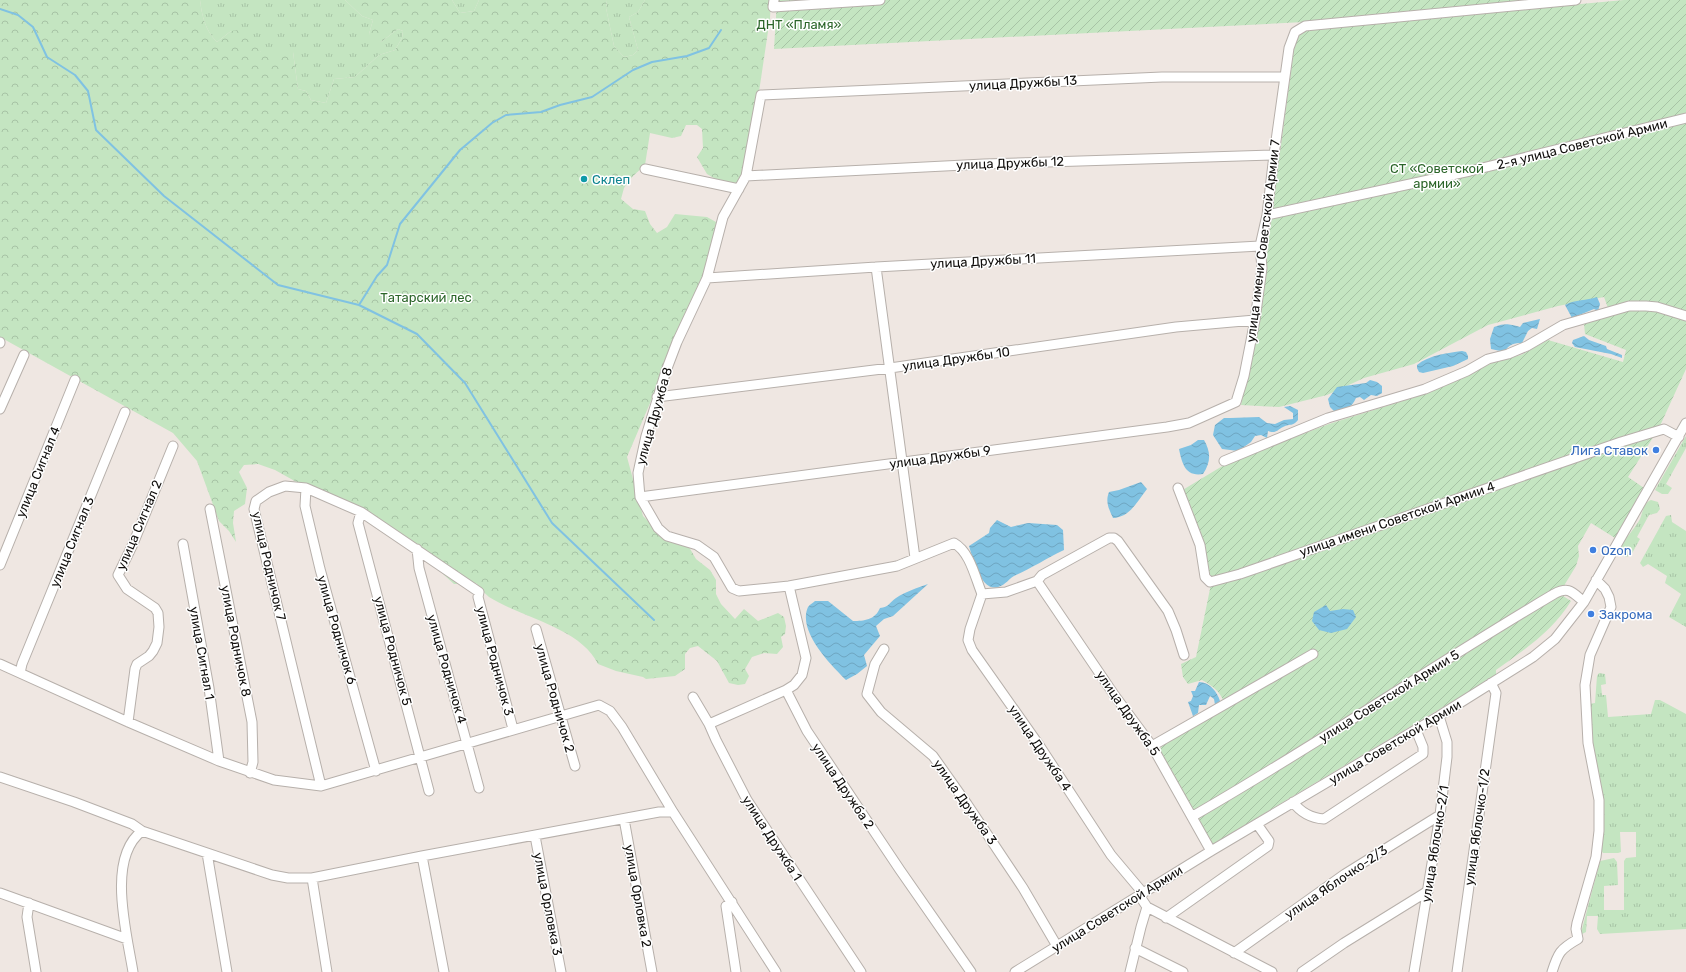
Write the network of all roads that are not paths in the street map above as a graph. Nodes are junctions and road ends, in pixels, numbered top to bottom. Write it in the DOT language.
graph roads {
  1 [pos="880,0"];
  2 [pos="1576,0"];
  3 [pos="774,3"];
  4 [pos="1285,77"];
  5 [pos="761,96"];
  6 [pos="1686,118"];
  7 [pos="1274,155"];
  8 [pos="645,169"];
  9 [pos="746,176"];
  10 [pos="739,189"];
  11 [pos="1267,215"];
  12 [pos="1260,246"];
  13 [pos="876,267"];
  14 [pos="707,278"];
  15 [pos="1686,316"];
  16 [pos="1255,320"];
  17 [pos="24,355"];
  18 [pos="890,368"];
  19 [pos="75,380"];
  20 [pos="657,397"];
  21 [pos="1236,402"];
  22 [pos="0,409"];
  23 [pos="124,412"];
  24 [pos="1686,423"];
  25 [pos="1678,437"];
  26 [pos="172,446"];
  27 [pos="1224,461"];
  28 [pos="902,462"];
  29 [pos="306,488"];
  30 [pos="1178,488"];
  31 [pos="640,497"];
  32 [pos="210,509"];
  33 [pos="361,512"];
  34 [pos="183,544"];
  35 [pos="417,548"];
  36 [pos="915,558"];
  37 [pos="0,565"];
  38 [pos="1596,580"];
  39 [pos="1037,581"];
  40 [pos="789,586"];
  41 [pos="479,592"];
  42 [pos="982,594"];
  43 [pos="1584,602"];
  44 [pos="536,629"];
  45 [pos="884,649"];
  46 [pos="1313,654"];
  47 [pos="1184,655"];
  48 [pos="0,664"];
  49 [pos="20,673"];
  50 [pos="1491,683"];
  51 [pos="786,690"];
  52 [pos="693,697"];
  53 [pos="561,716"];
  54 [pos="1439,716"];
  55 [pos="128,722"];
  56 [pos="709,724"];
  57 [pos="513,729"];
  58 [pos="1416,730"];
  59 [pos="467,743"];
  60 [pos="1152,746"];
  61 [pos="421,757"];
  62 [pos="219,761"];
  63 [pos="575,766"];
  64 [pos="376,771"];
  65 [pos="250,773"];
  66 [pos="0,777"];
  67 [pos="321,786"];
  68 [pos="479,788"];
  69 [pos="429,791"];
  70 [pos="1293,802"];
  71 [pos="673,812"];
  72 [pos="1440,815"];
  73 [pos="1193,816"];
  74 [pos="624,819"];
  75 [pos="1257,824"];
  76 [pos="142,831"];
  77 [pos="534,836"];
  78 [pos="1211,851"];
  79 [pos="207,853"];
  80 [pos="422,856"];
  81 [pos="312,878"];
  82 [pos="1428,891"];
  83 [pos="0,893"];
  84 [pos="1141,894"];
  85 [pos="732,902"];
  86 [pos="29,903"];
  87 [pos="1147,907"];
  88 [pos="1166,918"];
  89 [pos="128,939"];
  90 [pos="1057,946"];
  91 [pos="1136,948"];
  92 [pos="1234,952"];
  93 [pos="36,972"];
  94 [pos="133,972"];
  95 [pos="227,972"];
  96 [pos="327,972"];
  97 [pos="444,972"];
  98 [pos="561,972"];
  99 [pos="652,972"];
  100 [pos="736,972"];
  101 [pos="776,972"];
  102 [pos="861,972"];
  103 [pos="971,972"];
  104 [pos="1015,972"];
  105 [pos="1130,972"];
  106 [pos="1183,972"];
  107 [pos="1272,972"];
  108 [pos="1302,972"];
  109 [pos="1414,972"];
  110 [pos="1457,972"];
  111 [pos="1552,972"];
  1 -- 3 [label="street"];
  2 -- 4 [label="street, улица имени Советской Армии 7"];
  4 -- 5 [label="street, улица Дружбы 13"];
  4 -- 7 [label="street, улица имени Советской Армии 7"];
  5 -- 9 [label="street, улица Дружба 8"];
  6 -- 11 [label="street, 2-я улица Советской Армии"];
  7 -- 9 [label="street, улица Дружбы 12"];
  7 -- 11 [label="street, улица имени Советской Армии 7"];
  8 -- 10 [label="street"];
  9 -- 10 [label="street, улица Дружба 8"];
  10 -- 14 [label="street, улица Дружба 8"];
  11 -- 12 [label="street, улица имени Советской Армии 7"];
  12 -- 13 [label="street, улица Дружбы 11"];
  12 -- 16 [label="street, улица имени Советской Армии 7"];
  13 -- 14 [label="street, улица Дружбы 11"];
  13 -- 18 [label="street"];
  14 -- 20 [label="street, улица Дружба 8"];
  15 -- 27 [label="street"];
  16 -- 18 [label="street, улица Дружбы 10"];
  16 -- 21 [label="street, улица имени Советской Армии 7"];
  17 -- 22 [label="street"];
  18 -- 20 [label="street, улица Дружбы 10"];
  18 -- 28 [label="street"];
  19 -- 37 [label="street, улица Сигнал 4"];
  20 -- 31 [label="street, улица Дружба 8"];
  21 -- 28 [label="street, улица Дружбы 9"];
  23 -- 49 [label="street, улица Сигнал 3"];
  24 -- 25 [label="street, улица Советской Армии"];
  25 -- 30 [label="street, улица имени Советской Армии 4"];
  25 -- 38 [label="street, улица Советской Армии"];
  26 -- 55 [label="street, улица Сигнал 2"];
  28 -- 31 [label="street, улица Дружбы 9"];
  28 -- 36 [label="street"];
  29 -- 33 [label="street, улица Родничок 7"];
  29 -- 64 [label="street, улица Родничок 6"];
  29 -- 67 [label="street, улица Родничок 7"];
  31 -- 40 [label="street, улица Дружба 8"];
  32 -- 65 [label="street, улица Родничок 8"];
  33 -- 35 [label="street, улица Родничок 7"];
  33 -- 61 [label="street, улица Родничок 5"];
  34 -- 62 [label="street, улица Сигнал 1"];
  35 -- 41 [label="street, улица Родничок 7"];
  35 -- 59 [label="street, улица Родничок 4"];
  36 -- 40 [label="street, улица Дружба 8"];
  36 -- 42 [label="street, улица Дружба 8"];
  38 -- 43 [label="street, улица Советской Армии"];
  38 -- 111 [label="street"];
  39 -- 42 [label="street"];
  39 -- 47 [label="street"];
  39 -- 60 [label="street, улица Дружба 5"];
  40 -- 51 [label="street"];
  41 -- 57 [label="street, улица Родничок 3"];
  42 -- 84 [label="street, улица Дружба 4"];
  43 -- 50 [label="street, улица Советской Армии"];
  43 -- 73 [label="street, улица Советской Армии 5"];
  44 -- 53 [label="street, улица Родничок 2"];
  45 -- 90 [label="street, улица Дружба 3"];
  46 -- 60 [label="street"];
  48 -- 49 [label="street"];
  49 -- 55 [label="street"];
  50 -- 54 [label="street, улица Советской Армии"];
  50 -- 110 [label="street, улица Яблочко-1/2"];
  51 -- 56 [label="street"];
  51 -- 103 [label="street, улица Дружба 2"];
  52 -- 56 [label="street, улица Дружба 1"];
  53 -- 57 [label="street"];
  53 -- 63 [label="street, улица Родничок 2"];
  53 -- 71 [label="street"];
  54 -- 58 [label="street, улица Советской Армии"];
  54 -- 72 [label="street, улица Яблочко-2/1"];
  55 -- 62 [label="street"];
  56 -- 102 [label="street, улица Дружба 1"];
  57 -- 59 [label="street"];
  58 -- 70 [label="street, улица Советской Армии"];
  58 -- 70 [label="street"];
  59 -- 61 [label="street"];
  59 -- 68 [label="street, улица Родничок 4"];
  60 -- 73 [label="street, улица Дружба 5"];
  61 -- 64 [label="street"];
  61 -- 69 [label="street, улица Родничок 5"];
  62 -- 65 [label="street"];
  64 -- 67 [label="street"];
  65 -- 67 [label="street"];
  66 -- 76 [label="street"];
  70 -- 75 [label="street, улица Советской Армии"];
  71 -- 74 [label="street"];
  71 -- 85 [label="street"];
  72 -- 82 [label="street, улица Яблочко-2/1"];
  72 -- 92 [label="street, улица Яблочко-2/3"];
  73 -- 78 [label="street, улица Дружба 5"];
  74 -- 77 [label="street"];
  74 -- 99 [label="street, улица Орловка 2"];
  75 -- 78 [label="street, улица Советской Армии"];
  75 -- 88 [label="street"];
  76 -- 79 [label="street"];
  76 -- 89 [label="street"];
  77 -- 80 [label="street"];
  77 -- 98 [label="street, улица Орловка 3"];
  78 -- 84 [label="street, улица Советской Армии"];
  79 -- 81 [label="street"];
  79 -- 95 [label="street"];
  80 -- 81 [label="street"];
  80 -- 97 [label="street"];
  81 -- 96 [label="street"];
  82 -- 108 [label="street"];
  82 -- 109 [label="street, улица Яблочко-2/1"];
  83 -- 86 [label="street"];
  84 -- 87 [label="street, улица Дружба 4"];
  84 -- 90 [label="street, улица Советской Армии"];
  85 -- 100 [label="street"];
  85 -- 101 [label="street"];
  86 -- 89 [label="street"];
  86 -- 93 [label="street"];
  87 -- 88 [label="street"];
  87 -- 91 [label="street"];
  88 -- 92 [label="street"];
  89 -- 94 [label="street"];
  90 -- 104 [label="street, улица Советской Армии"];
  91 -- 105 [label="street"];
  91 -- 106 [label="street"];
  92 -- 107 [label="street"];
}
